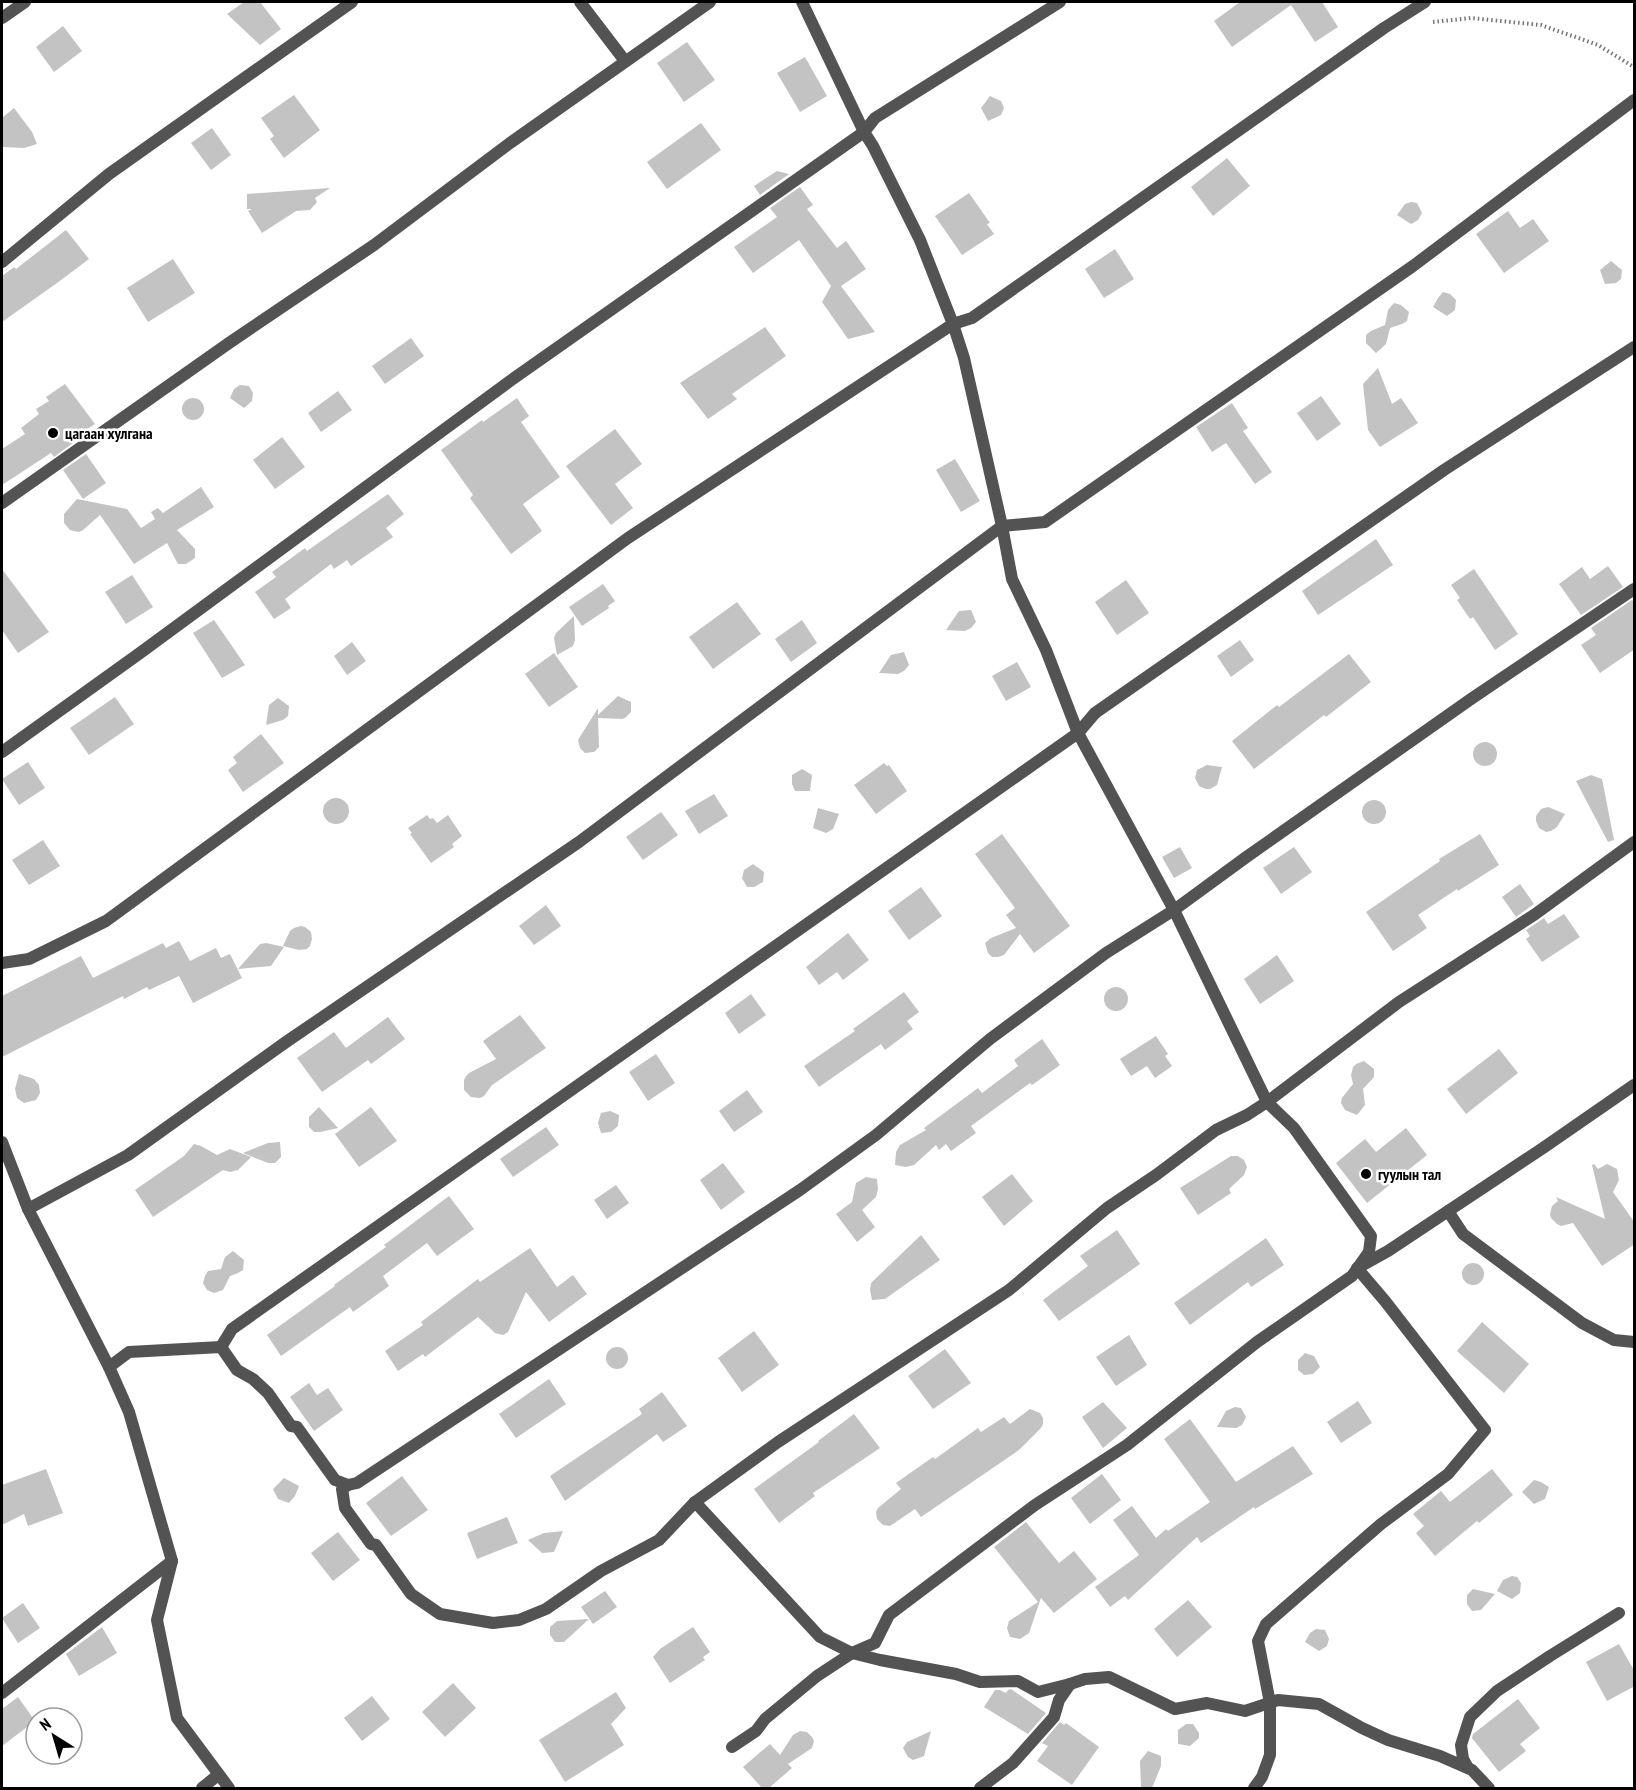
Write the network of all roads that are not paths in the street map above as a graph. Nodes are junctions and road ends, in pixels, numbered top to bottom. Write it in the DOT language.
graph roads {
  1 [pos="25,2"];
  2 [pos="352,2"];
  3 [pos="580,2"];
  4 [pos="710,2"];
  5 [pos="802,2"];
  6 [pos="1060,2"];
  7 [pos="1425,2"];
  8 [pos="2,18"];
  9 [pos="625,61"];
  10 [pos="1635,100"];
  11 [pos="864,132"];
  12 [pos="2,262"];
  13 [pos="953,324"];
  14 [pos="1635,347"];
  15 [pos="2,503"];
  16 [pos="1002,526"];
  17 [pos="1635,589"];
  18 [pos="1078,733"];
  19 [pos="2,752"];
  20 [pos="1635,842"];
  21 [pos="1174,910"];
  22 [pos="2,963"];
  23 [pos="1635,1085"];
  24 [pos="1267,1102"];
  25 [pos="2,1142"];
  26 [pos="28,1209"];
  27 [pos="1448,1211"];
  28 [pos="1357,1268"];
  29 [pos="1635,1342"];
  30 [pos="220,1347"];
  31 [pos="109,1366"];
  32 [pos="348,1485"];
  33 [pos="695,1502"];
  34 [pos="172,1561"];
  35 [pos="1619,1614"];
  36 [pos="852,1653"];
  37 [pos="1070,1684"];
  38 [pos="2,1693"];
  39 [pos="1270,1703"];
  40 [pos="732,1747"];
  41 [pos="1468,1768"];
  42 [pos="219,1775"];
  43 [pos="202,1788"];
  44 [pos="229,1788"];
  45 [pos="980,1788"];
  46 [pos="1254,1788"];
  47 [pos="1489,1788"];
  1 -- 8 [label="street"];
  2 -- 12 [label="street"];
  3 -- 9 [label="street"];
  4 -- 9 [label="street"];
  5 -- 11 [label="street"];
  6 -- 11 [label="street"];
  7 -- 13 [label="street"];
  9 -- 15 [label="street"];
  10 -- 16 [label="street"];
  11 -- 13 [label="street"];
  11 -- 19 [label="street"];
  13 -- 16 [label="street"];
  13 -- 22 [label="street"];
  14 -- 18 [label="street"];
  16 -- 18 [label="street"];
  16 -- 26 [label="street"];
  17 -- 21 [label="street"];
  18 -- 21 [label="street"];
  18 -- 30 [label="street"];
  20 -- 24 [label="street"];
  21 -- 24 [label="street"];
  21 -- 32 [label="street"];
  23 -- 27 [label="street"];
  24 -- 28 [label="street"];
  24 -- 33 [label="street"];
  25 -- 26 [label="street"];
  26 -- 31 [label="street"];
  27 -- 28 [label="street"];
  27 -- 29 [label="street"];
  28 -- 36 [label="street"];
  28 -- 39 [label="street"];
  30 -- 31 [label="street"];
  30 -- 32 [label="street"];
  31 -- 34 [label="street"];
  32 -- 33 [label="street"];
  33 -- 36 [label="street"];
  34 -- 38 [label="street"];
  34 -- 42 [label="street"];
  35 -- 41 [label="street"];
  36 -- 37 [label="street"];
  36 -- 40 [label="street"];
  37 -- 39 [label="street"];
  37 -- 45 [label="street"];
  39 -- 41 [label="street"];
  39 -- 46 [label="street"];
  41 -- 47 [label="street"];
  42 -- 43 [label="street"];
  42 -- 44 [label="street"];
}
